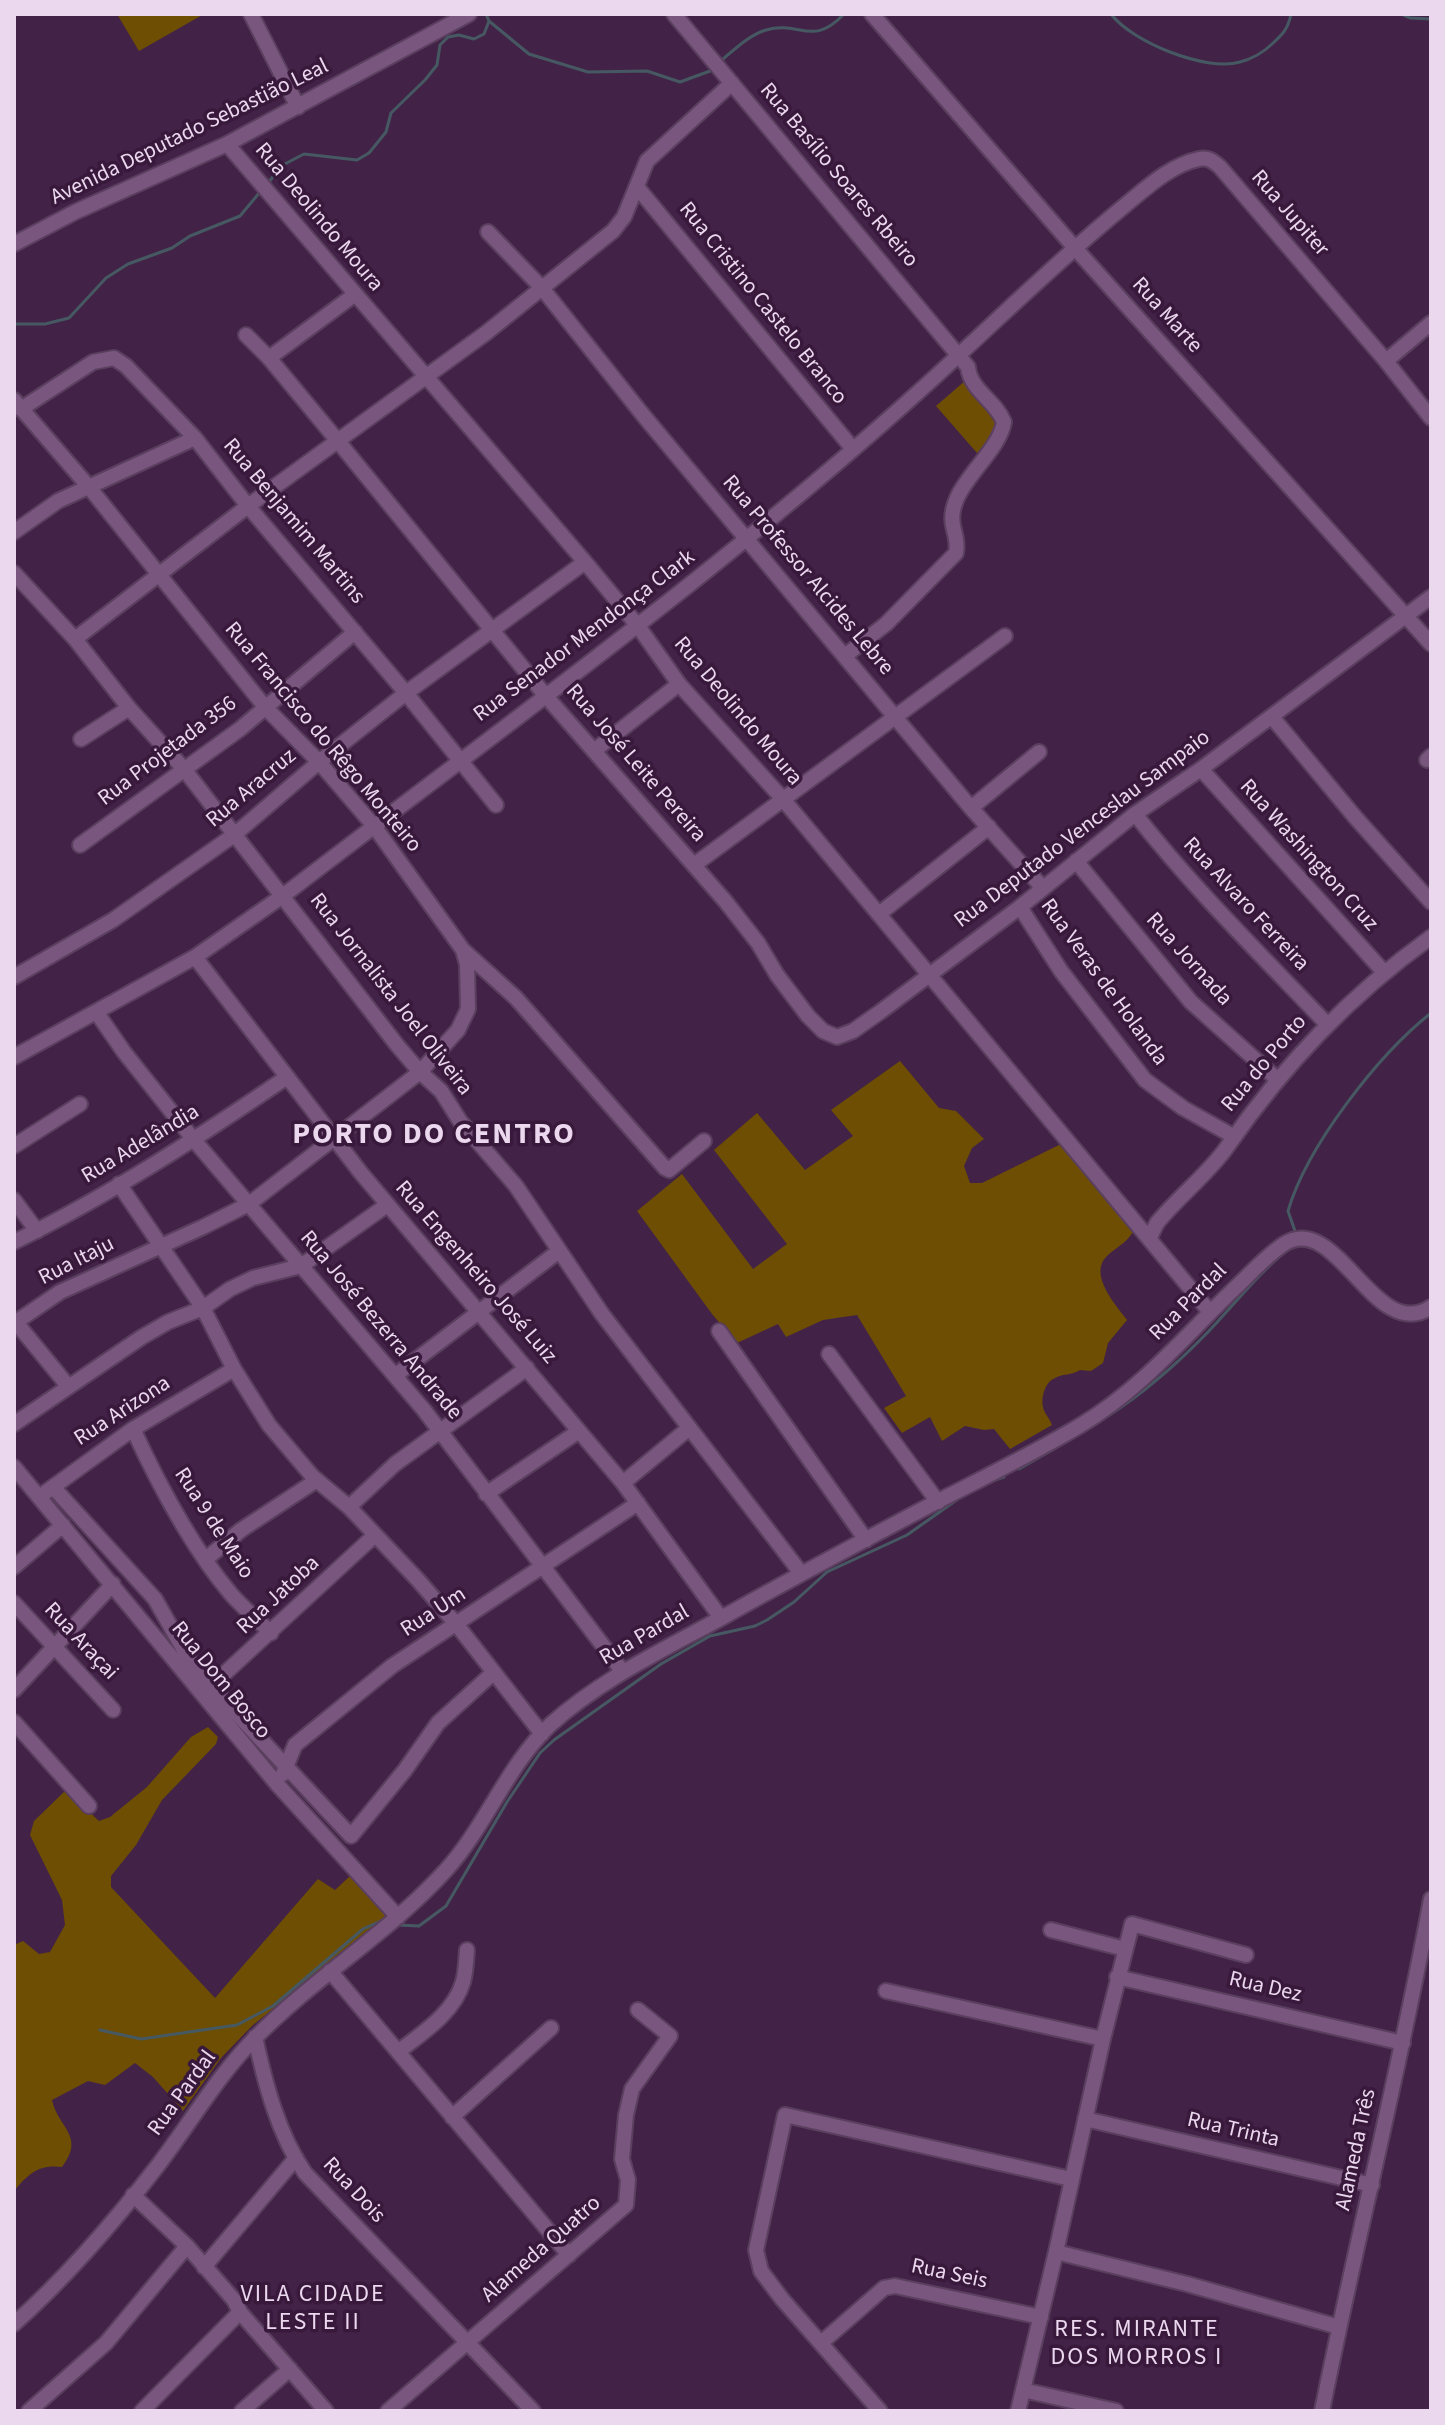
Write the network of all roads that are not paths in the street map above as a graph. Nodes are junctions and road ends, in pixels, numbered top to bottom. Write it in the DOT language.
graph roads {
  1 [pos="251,14"];
  2 [pos="469,14"];
  3 [pos="674,14"];
  4 [pos="872,14"];
  5 [pos="732,83"];
  6 [pos="298,107"];
  7 [pos="227,144"];
  8 [pos="637,187"];
  9 [pos="1140,194"];
  10 [pos="488,232"];
  11 [pos="14,244"];
  12 [pos="1074,247"];
  13 [pos="542,288"];
  14 [pos="354,295"];
  15 [pos="1431,323"];
  16 [pos="246,335"];
  17 [pos="269,358"];
  18 [pos="963,361"];
  19 [pos="1386,361"];
  20 [pos="425,376"];
  21 [pos="18,405"];
  22 [pos="1431,418"];
  23 [pos="195,438"];
  24 [pos="337,440"];
  25 [pos="853,449"];
  26 [pos="89,487"];
  27 [pos="248,506"];
  28 [pos="14,532"];
  29 [pos="747,539"];
  30 [pos="585,562"];
  31 [pos="14,573"];
  32 [pos="158,576"];
  33 [pos="1431,597"];
  34 [pos="1405,615"];
  35 [pos="638,626"];
  36 [pos="492,629"];
  37 [pos="355,632"];
  38 [pos="1005,636"];
  39 [pos="75,639"];
  40 [pos="1431,644"];
  41 [pos="846,655"];
  42 [pos="679,684"];
  43 [pos="406,693"];
  44 [pos="545,695"];
  45 [pos="265,707"];
  46 [pos="129,708"];
  47 [pos="894,716"];
  48 [pos="1272,717"];
  49 [pos="81,739"];
  50 [pos="595,750"];
  51 [pos="1039,752"];
  52 [pos="459,761"];
  53 [pos="319,762"];
  54 [pos="184,769"];
  55 [pos="1201,769"];
  56 [pos="782,798"];
  57 [pos="496,805"];
  58 [pos="971,808"];
  59 [pos="1135,814"];
  60 [pos="374,826"];
  61 [pos="989,827"];
  62 [pos="234,835"];
  63 [pos="80,845"];
  64 [pos="1076,861"];
  65 [pos="694,865"];
  66 [pos="1042,887"];
  67 [pos="284,895"];
  68 [pos="1431,902"];
  69 [pos="1020,907"];
  70 [pos="879,914"];
  71 [pos="1431,937"];
  72 [pos="463,950"];
  73 [pos="195,957"];
  74 [pos="1383,971"];
  75 [pos="928,974"];
  76 [pos="14,977"];
  77 [pos="97,1013"];
  78 [pos="1327,1024"];
  79 [pos="837,1037"];
  80 [pos="14,1057"];
  81 [pos="420,1072"];
  82 [pos="287,1077"];
  83 [pos="1277,1079"];
  84 [pos="80,1104"];
  85 [pos="1233,1136"];
  86 [pos="335,1139"];
  87 [pos="194,1140"];
  88 [pos="704,1141"];
  89 [pos="14,1146"];
  90 [pos="119,1184"];
  91 [pos="14,1200"];
  92 [pos="249,1204"];
  93 [pos="387,1205"];
  94 [pos="37,1231"];
  95 [pos="1150,1237"];
  96 [pos="14,1242"];
  97 [pos="161,1246"];
  98 [pos="559,1251"];
  99 [pos="301,1266"];
  100 [pos="1431,1307"];
  101 [pos="203,1308"];
  102 [pos="476,1312"];
  103 [pos="1210,1312"];
  104 [pos="15,1321"];
  105 [pos="719,1331"];
  106 [pos="829,1354"];
  107 [pos="527,1368"];
  108 [pos="234,1369"];
  109 [pos="396,1375"];
  110 [pos="68,1386"];
  111 [pos="14,1424"];
  112 [pos="133,1429"];
  113 [pos="688,1429"];
  114 [pos="579,1431"];
  115 [pos="440,1432"];
  116 [pos="15,1469"];
  117 [pos="317,1480"];
  118 [pos="623,1483"];
  119 [pos="53,1487"];
  120 [pos="486,1494"];
  121 [pos="40,1497"];
  122 [pos="938,1502"];
  123 [pos="638,1503"];
  124 [pos="349,1507"];
  125 [pos="63,1525"];
  126 [pos="375,1535"];
  127 [pos="866,1540"];
  128 [pos="206,1559"];
  129 [pos="14,1567"];
  130 [pos="542,1568"];
  131 [pos="801,1573"];
  132 [pos="113,1584"];
  133 [pos="155,1599"];
  134 [pos="14,1603"];
  135 [pos="138,1614"];
  136 [pos="721,1618"];
  137 [pos="457,1625"];
  138 [pos="271,1633"];
  139 [pos="53,1648"];
  140 [pos="623,1672"];
  141 [pos="493,1673"];
  142 [pos="211,1686"];
  143 [pos="14,1690"];
  144 [pos="113,1710"];
  145 [pos="14,1722"];
  146 [pos="542,1734"];
  147 [pos="286,1768"];
  148 [pos="277,1784"];
  149 [pos="89,1806"];
  150 [pos="1431,1899"];
  151 [pos="398,1917"];
  152 [pos="1051,1930"];
  153 [pos="1125,1949"];
  154 [pos="467,1950"];
  155 [pos="1246,1955"];
  156 [pos="330,1971"];
  157 [pos="1117,1977"];
  158 [pos="886,1991"];
  159 [pos="638,2010"];
  160 [pos="551,2028"];
  161 [pos="255,2037"];
  162 [pos="1103,2039"];
  163 [pos="1403,2043"];
  164 [pos="398,2052"];
  165 [pos="452,2117"];
  166 [pos="1085,2119"];
  167 [pos="296,2158"];
  168 [pos="1071,2179"];
  169 [pos="1372,2185"];
  170 [pos="133,2195"];
  171 [pos="187,2246"];
  172 [pos="1056,2252"];
  173 [pos="569,2255"];
  174 [pos="204,2267"];
  175 [pos="239,2311"];
  176 [pos="1041,2317"];
  177 [pos="14,2324"];
  178 [pos="1339,2327"];
  179 [pos="821,2343"];
  180 [pos="467,2344"];
  181 [pos="290,2369"];
  182 [pos="1023,2390"];
  183 [pos="523,2408"];
  184 [pos="29,2411"];
  185 [pos="142,2411"];
  186 [pos="242,2411"];
  187 [pos="326,2411"];
  188 [pos="388,2411"];
  189 [pos="880,2411"];
  190 [pos="1018,2411"];
  191 [pos="1116,2411"];
  192 [pos="1322,2411"];
  1 -- 6 [label="street"];
  2 -- 6 [label="street, Avenida Deputado Sebastião Leal"];
  3 -- 5 [label="street, Rua Basílio Soares Rbeiro"];
  4 -- 12 [label="street, Rua Marte"];
  5 -- 8 [label="street"];
  5 -- 18 [label="street, Rua Basílio Soares Rbeiro"];
  6 -- 7 [label="street, Avenida Deputado Sebastião Leal"];
  7 -- 11 [label="street, Avenida Deputado Sebastião Leal"];
  7 -- 14 [label="street, Rua Deolindo Moura"];
  8 -- 13 [label="street"];
  8 -- 25 [label="street, Rua Cristino Castelo Branco"];
  9 -- 12 [label="street, Rua Senador Mendonça Clark"];
  9 -- 19 [label="street, Rua Jupiter"];
  10 -- 13 [label="street, Rua Professor Alcides Lebre"];
  12 -- 18 [label="street, Rua Senador Mendonça Clark"];
  12 -- 34 [label="street, Rua Marte"];
  13 -- 20 [label="street"];
  13 -- 29 [label="street, Rua Professor Alcides Lebre"];
  14 -- 17 [label="street"];
  14 -- 20 [label="street, Rua Deolindo Moura"];
  15 -- 19 [label="street"];
  16 -- 17 [label="street, Rua José Leite Pereira"];
  17 -- 24 [label="street, Rua José Leite Pereira"];
  18 -- 25 [label="street, Rua Senador Mendonça Clark"];
  18 -- 41 [label="street, Rua Basílio Soares Rbeiro"];
  19 -- 22 [label="street, Rua Jupiter"];
  20 -- 24 [label="street"];
  20 -- 30 [label="street, Rua Deolindo Moura"];
  21 -- 23 [label="street, Rua Benjamim Martins"];
  21 -- 26 [label="street, Rua Francisco do Rêgo Monteiro"];
  23 -- 26 [label="street"];
  23 -- 27 [label="street, Rua Benjamim Martins"];
  24 -- 27 [label="street"];
  24 -- 36 [label="street, Rua José Leite Pereira"];
  25 -- 29 [label="street, Rua Senador Mendonça Clark"];
  26 -- 28 [label="street"];
  26 -- 32 [label="street, Rua Francisco do Rêgo Monteiro"];
  27 -- 32 [label="street"];
  27 -- 37 [label="street, Rua Benjamim Martins"];
  29 -- 35 [label="street, Rua Senador Mendonça Clark"];
  29 -- 41 [label="street, Rua Professor Alcides Lebre"];
  30 -- 35 [label="street, Rua Deolindo Moura"];
  30 -- 36 [label="street, Rua Aracruz"];
  31 -- 39 [label="street, Rua Jornalista Joel Oliveira"];
  32 -- 39 [label="street"];
  32 -- 45 [label="street, Rua Francisco do Rêgo Monteiro"];
  33 -- 34 [label="street, Rua Deputado Venceslau Sampaio"];
  34 -- 40 [label="street, Rua Marte"];
  34 -- 48 [label="street, Rua Deputado Venceslau Sampaio"];
  35 -- 42 [label="street, Rua Deolindo Moura"];
  35 -- 44 [label="street, Rua Senador Mendonça Clark"];
  36 -- 43 [label="street, Rua Aracruz"];
  36 -- 44 [label="street, Rua José Leite Pereira"];
  37 -- 43 [label="street, Rua Benjamim Martins"];
  37 -- 45 [label="street, Rua Projetada 356"];
  38 -- 47 [label="street"];
  39 -- 46 [label="street, Rua Jornalista Joel Oliveira"];
  41 -- 47 [label="street, Rua Professor Alcides Lebre"];
  42 -- 50 [label="street"];
  42 -- 56 [label="street, Rua Deolindo Moura"];
  43 -- 52 [label="street, Rua Benjamim Martins"];
  43 -- 53 [label="street, Rua Aracruz"];
  44 -- 50 [label="street, Rua José Leite Pereira"];
  44 -- 52 [label="street, Rua Senador Mendonça Clark"];
  45 -- 53 [label="street, Rua Francisco do Rêgo Monteiro"];
  45 -- 54 [label="street, Rua Projetada 356"];
  46 -- 49 [label="street"];
  46 -- 54 [label="street, Rua Jornalista Joel Oliveira"];
  47 -- 56 [label="street"];
  47 -- 58 [label="street, Rua Professor Alcides Lebre"];
  48 -- 55 [label="street, Rua Deputado Venceslau Sampaio"];
  48 -- 68 [label="street"];
  50 -- 65 [label="street, Rua José Leite Pereira"];
  51 -- 58 [label="street"];
  52 -- 57 [label="street, Rua Benjamim Martins"];
  52 -- 60 [label="street, Rua Senador Mendonça Clark"];
  53 -- 60 [label="street, Rua Francisco do Rêgo Monteiro"];
  53 -- 62 [label="street, Rua Aracruz"];
  54 -- 62 [label="street, Rua Jornalista Joel Oliveira"];
  54 -- 63 [label="street, Rua Projetada 356"];
  55 -- 59 [label="street, Rua Deputado Venceslau Sampaio"];
  55 -- 74 [label="street, Rua Washington Cruz"];
  56 -- 65 [label="street"];
  56 -- 70 [label="street, Rua Deolindo Moura"];
  58 -- 61 [label="street, Rua Professor Alcides Lebre"];
  59 -- 64 [label="street, Rua Deputado Venceslau Sampaio"];
  59 -- 78 [label="street, Rua Alvaro Ferreira"];
  60 -- 67 [label="street, Rua Senador Mendonça Clark"];
  60 -- 72 [label="street, Rua Francisco do Rêgo Monteiro"];
  61 -- 66 [label="street, Rua Professor Alcides Lebre"];
  61 -- 70 [label="street"];
  62 -- 67 [label="street, Rua Jornalista Joel Oliveira"];
  62 -- 76 [label="street, Rua Aracruz"];
  64 -- 66 [label="street, Rua Deputado Venceslau Sampaio"];
  64 -- 83 [label="street, Rua Jornada"];
  65 -- 79 [label="street, Rua José Leite Pereira"];
  66 -- 69 [label="street, Rua Deputado Venceslau Sampaio"];
  67 -- 73 [label="street, Rua Senador Mendonça Clark"];
  67 -- 81 [label="street, Rua Jornalista Joel Oliveira"];
  69 -- 75 [label="street, Rua Deputado Venceslau Sampaio"];
  69 -- 85 [label="street, Rua Veras de Holanda"];
  70 -- 75 [label="street, Rua Deolindo Moura"];
  71 -- 74 [label="street, Rua do Porto"];
  72 -- 81 [label="street, Rua Itaju"];
  72 -- 88 [label="street, Rua Francisco do Rêgo Monteiro"];
  73 -- 77 [label="street, Rua Senador Mendonça Clark"];
  73 -- 82 [label="street, Rua Engenheiro José Luiz"];
  74 -- 78 [label="street, Rua do Porto"];
  75 -- 79 [label="street, Rua Deputado Venceslau Sampaio"];
  75 -- 95 [label="street, Rua Deolindo Moura"];
  77 -- 80 [label="street, Rua Senador Mendonça Clark"];
  77 -- 87 [label="street, Rua José Bezerra Andrade"];
  78 -- 83 [label="street, Rua do Porto"];
  81 -- 86 [label="street, Rua Itaju"];
  81 -- 98 [label="street, Rua Jornalista Joel Oliveira"];
  82 -- 86 [label="street, Rua Engenheiro José Luiz"];
  82 -- 87 [label="street, Rua Adelândia"];
  83 -- 85 [label="street, Rua do Porto"];
  84 -- 89 [label="street"];
  85 -- 95 [label="street, Rua do Porto"];
  86 -- 92 [label="street, Rua Itaju"];
  86 -- 93 [label="street, Rua Engenheiro José Luiz"];
  87 -- 90 [label="street, Rua Adelândia"];
  87 -- 92 [label="street, Rua José Bezerra Andrade"];
  90 -- 94 [label="street, Rua Adelândia"];
  90 -- 97 [label="street"];
  91 -- 94 [label="street"];
  92 -- 97 [label="street, Rua Itaju"];
  92 -- 99 [label="street, Rua José Bezerra Andrade"];
  93 -- 99 [label="street"];
  93 -- 102 [label="street, Rua Engenheiro José Luiz"];
  94 -- 96 [label="street, Rua Adelândia"];
  95 -- 103 [label="street, Rua Deolindo Moura"];
  97 -- 101 [label="street"];
  97 -- 104 [label="street, Rua Itaju"];
  98 -- 102 [label="street"];
  98 -- 113 [label="street, Rua Jornalista Joel Oliveira"];
  99 -- 101 [label="street"];
  99 -- 109 [label="street, Rua José Bezerra Andrade"];
  100 -- 103 [label="street, Rua Pardal"];
  101 -- 108 [label="street"];
  101 -- 110 [label="street"];
  102 -- 107 [label="street, Rua Engenheiro José Luiz"];
  102 -- 109 [label="street"];
  103 -- 122 [label="street, Rua Pardal"];
  104 -- 110 [label="street"];
  105 -- 127 [label="street"];
  106 -- 122 [label="street"];
  107 -- 114 [label="street, Rua Engenheiro José Luiz"];
  107 -- 115 [label="street"];
  108 -- 112 [label="street, Rua Arizona"];
  108 -- 117 [label="street"];
  109 -- 115 [label="street, Rua José Bezerra Andrade"];
  110 -- 111 [label="street"];
  112 -- 119 [label="street, Rua Arizona"];
  112 -- 128 [label="street, Rua 9 de Maio"];
  113 -- 118 [label="street"];
  113 -- 131 [label="street, Rua Jornalista Joel Oliveira"];
  114 -- 118 [label="street, Rua Engenheiro José Luiz"];
  114 -- 120 [label="street"];
  115 -- 120 [label="street, Rua José Bezerra Andrade"];
  115 -- 124 [label="street"];
  116 -- 121 [label="street, Rua Dom Bosco"];
  117 -- 124 [label="street"];
  117 -- 128 [label="street"];
  118 -- 123 [label="street, Rua Engenheiro José Luiz"];
  119 -- 121 [label="street, Rua Arizona"];
  119 -- 133 [label="street"];
  120 -- 130 [label="street, Rua José Bezerra Andrade"];
  121 -- 125 [label="street, Rua Dom Bosco"];
  122 -- 127 [label="street, Rua Pardal"];
  123 -- 130 [label="street, Rua Um"];
  123 -- 136 [label="street, Rua Engenheiro José Luiz"];
  124 -- 126 [label="street"];
  125 -- 129 [label="street"];
  125 -- 132 [label="street, Rua Dom Bosco"];
  126 -- 137 [label="street"];
  126 -- 138 [label="street, Rua Jatoba"];
  127 -- 131 [label="street, Rua Pardal"];
  128 -- 138 [label="street, Rua 9 de Maio"];
  130 -- 137 [label="street, Rua Um"];
  130 -- 140 [label="street, Rua José Bezerra Andrade"];
  131 -- 136 [label="street, Rua Pardal"];
  132 -- 135 [label="street, Rua Dom Bosco"];
  132 -- 139 [label="street"];
  133 -- 135 [label="street"];
  133 -- 142 [label="street"];
  134 -- 139 [label="street, Rua Araçai"];
  135 -- 148 [label="street, Rua Dom Bosco"];
  136 -- 140 [label="street, Rua Pardal"];
  137 -- 141 [label="street"];
  137 -- 147 [label="street, Rua Um"];
  138 -- 142 [label="street, Rua Jatoba"];
  139 -- 143 [label="street"];
  139 -- 144 [label="street, Rua Araçai"];
  140 -- 146 [label="street, Rua Pardal"];
  141 -- 146 [label="street"];
  141 -- 147 [label="street"];
  142 -- 147 [label="street"];
  145 -- 149 [label="street"];
  146 -- 151 [label="street, Rua Pardal"];
  147 -- 148 [label="street, Rua Um"];
  148 -- 151 [label="street, Rua Dom Bosco"];
  150 -- 163 [label="street, Alameda Três"];
  151 -- 156 [label="street, Rua Pardal"];
  152 -- 153 [label="street"];
  153 -- 155 [label="street"];
  153 -- 157 [label="street"];
  154 -- 164 [label="street"];
  156 -- 161 [label="street, Rua Pardal"];
  156 -- 164 [label="street"];
  157 -- 162 [label="street"];
  157 -- 163 [label="street, Rua Dez"];
  158 -- 162 [label="street"];
  159 -- 173 [label="street, Alameda Quatro"];
  160 -- 165 [label="street"];
  161 -- 167 [label="street, Rua Dois"];
  161 -- 170 [label="street, Rua Pardal"];
  162 -- 166 [label="street"];
  163 -- 169 [label="street, Alameda Três"];
  164 -- 165 [label="street"];
  165 -- 173 [label="street"];
  166 -- 168 [label="street"];
  166 -- 169 [label="street, Rua Trinta"];
  167 -- 174 [label="street"];
  167 -- 180 [label="street, Rua Dois"];
  168 -- 172 [label="street"];
  168 -- 179 [label="street"];
  169 -- 178 [label="street, Alameda Três"];
  170 -- 171 [label="street"];
  170 -- 177 [label="street, Rua Pardal"];
  171 -- 174 [label="street"];
  171 -- 184 [label="street"];
  172 -- 176 [label="street"];
  172 -- 178 [label="street"];
  173 -- 180 [label="street, Alameda Quatro"];
  174 -- 175 [label="street"];
  175 -- 181 [label="street"];
  175 -- 185 [label="street"];
  176 -- 179 [label="street, Rua Seis"];
  176 -- 182 [label="street"];
  178 -- 192 [label="street, Alameda Três"];
  179 -- 189 [label="street"];
  180 -- 183 [label="street, Rua Dois"];
  180 -- 188 [label="street, Alameda Quatro"];
  181 -- 186 [label="street"];
  181 -- 187 [label="street"];
  182 -- 190 [label="street"];
  182 -- 191 [label="street"];
}
